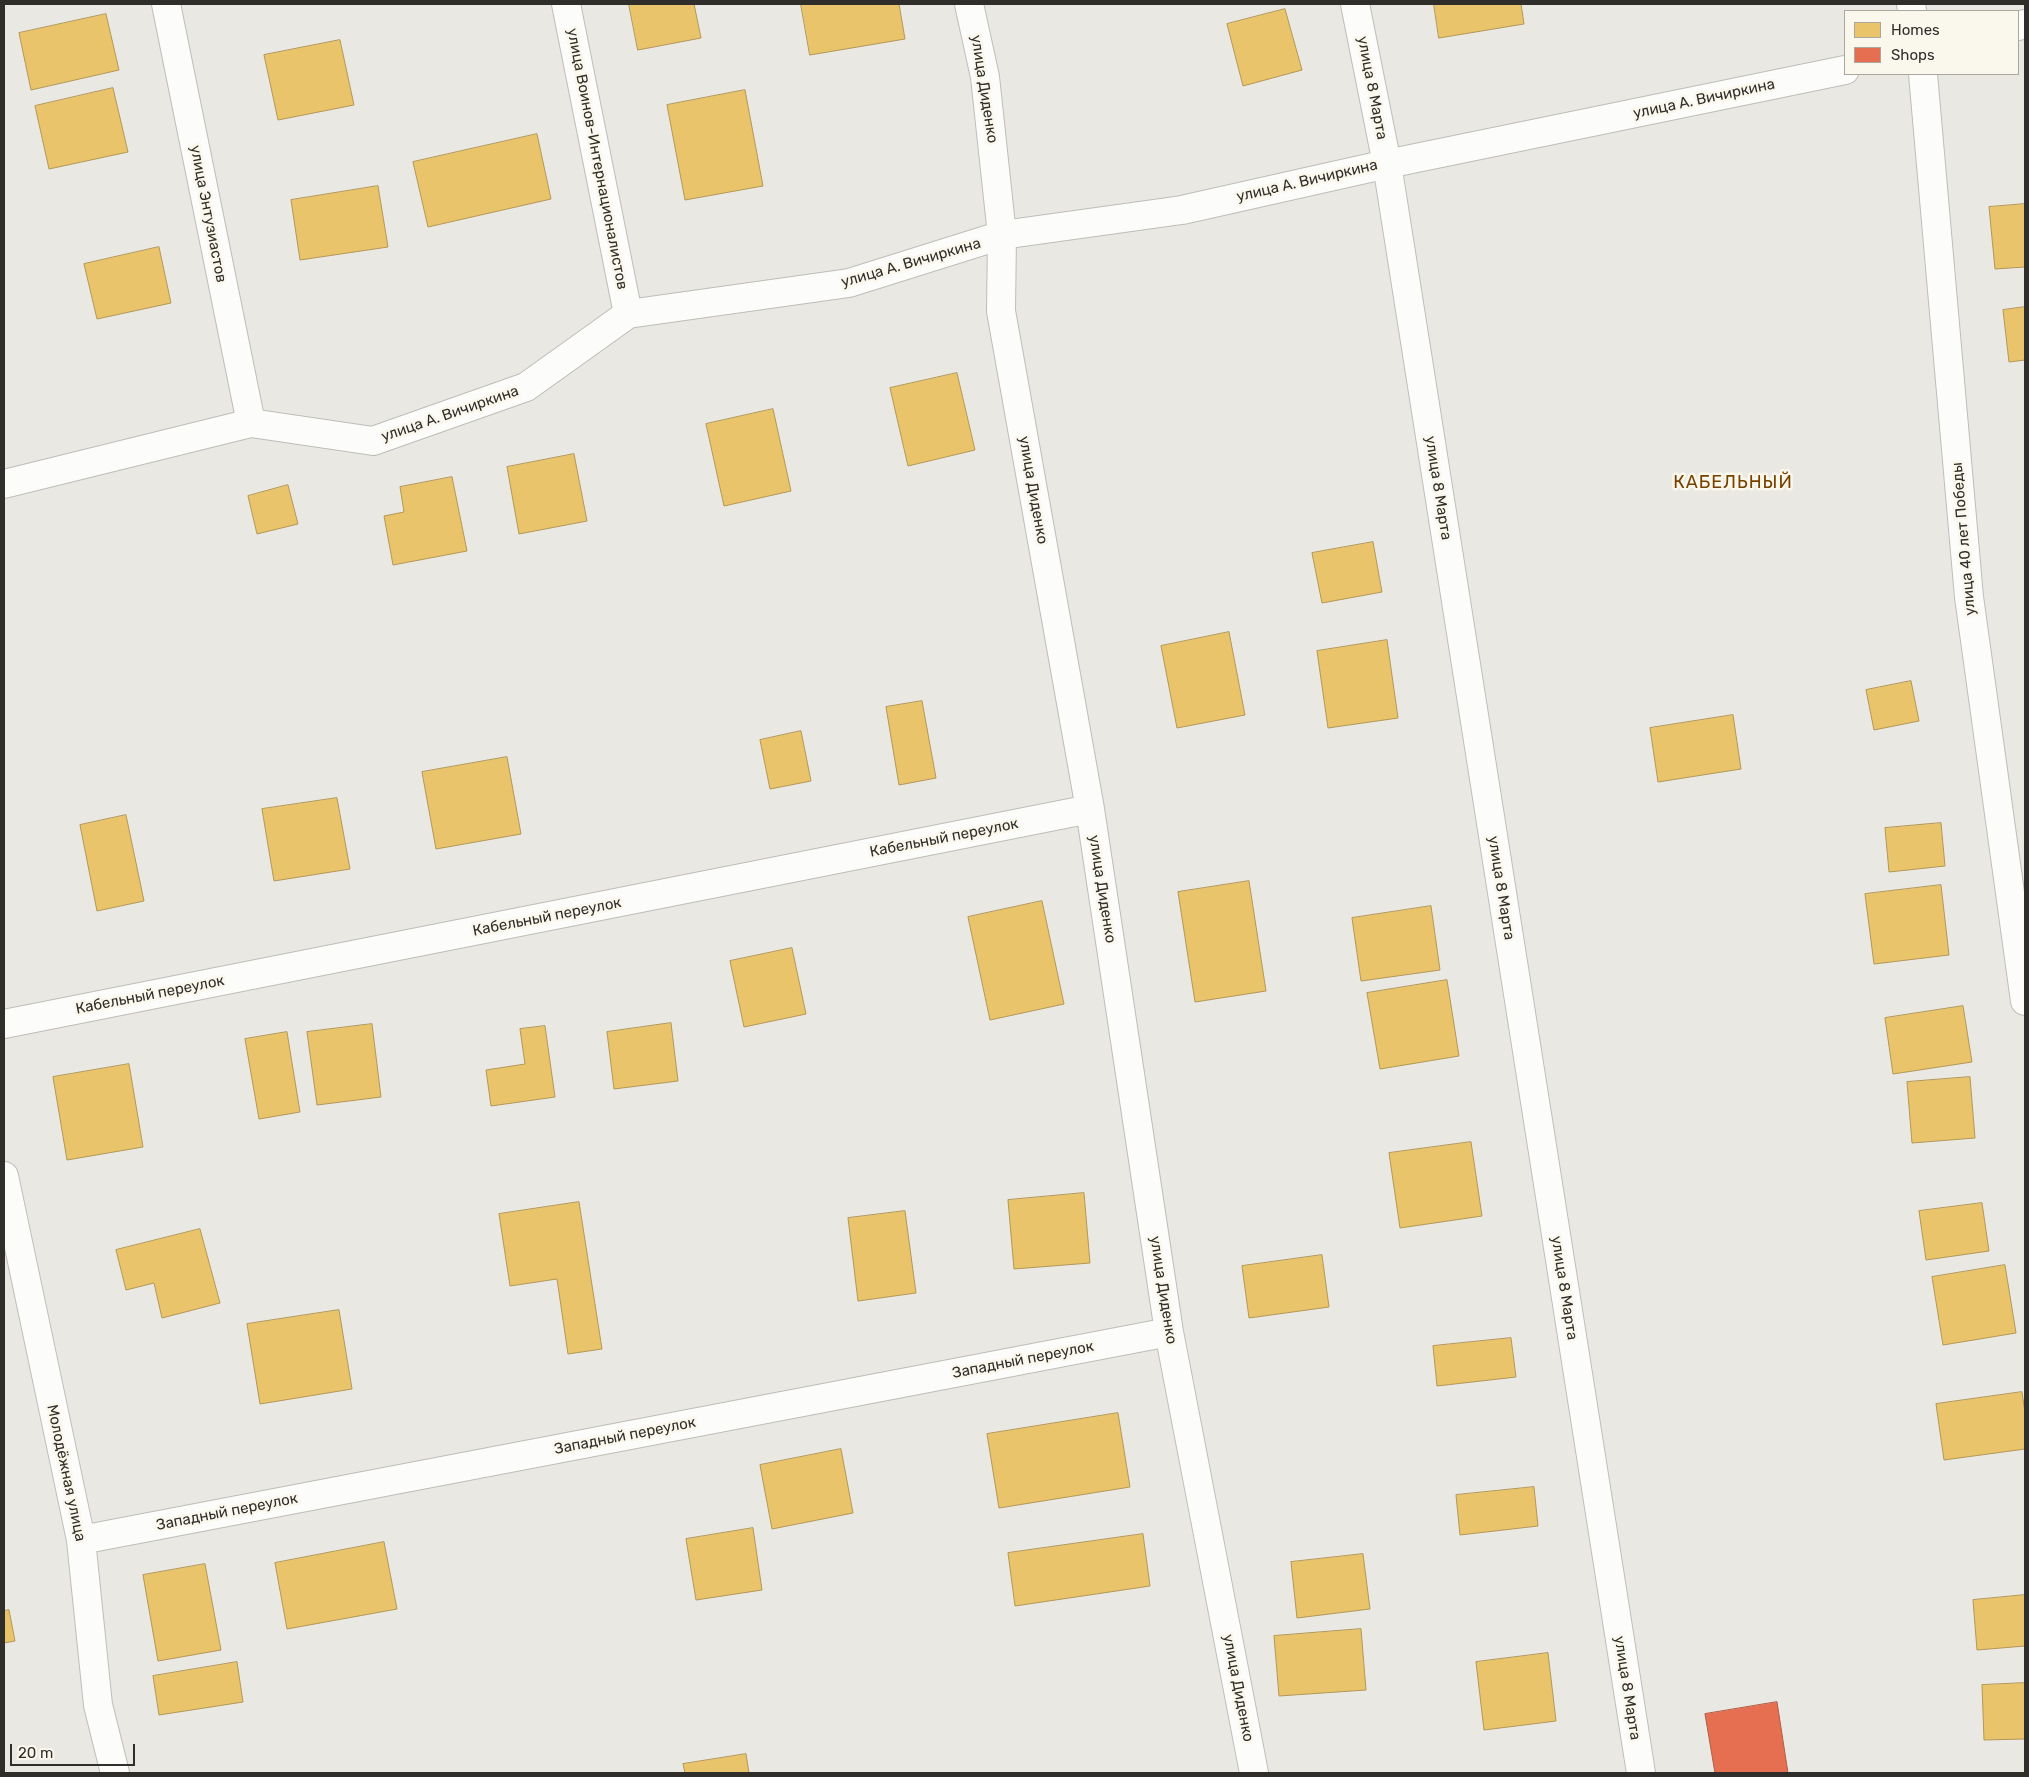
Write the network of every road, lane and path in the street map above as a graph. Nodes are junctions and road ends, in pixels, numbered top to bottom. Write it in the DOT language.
graph roads {
  1 [pos="166,4"];
  2 [pos="566,4"];
  3 [pos="969,4"];
  4 [pos="1356,4"];
  5 [pos="1844,70"];
  6 [pos="1923,75"];
  7 [pos="1387,164"];
  8 [pos="1002,235"];
  9 [pos="628,314"];
  10 [pos="251,423"];
  11 [pos="4,484"];
  12 [pos="1090,809"];
  13 [pos="2025,1001"];
  14 [pos="4,1024"];
  15 [pos="4,1176"];
  16 [pos="1170,1332"];
  17 [pos="81,1540"];
  18 [pos="115,1773"];
  19 [pos="1254,1773"];
  20 [pos="1641,1773"];
  1 -- 10 [label="street, улица Энтузиастов"];
  2 -- 9 [label="street, улица Воинов-Интернационалистов"];
  3 -- 8 [label="street, улица Диденко"];
  4 -- 7 [label="street, улица 8 Марта"];
  5 -- 7 [label="street, улица А. Вичиркина"];
  6 -- 13 [label="street, улица 40 лет Победы"];
  7 -- 8 [label="street, улица А. Вичиркина"];
  7 -- 20 [label="street, улица 8 Марта"];
  8 -- 9 [label="street, улица А. Вичиркина"];
  8 -- 12 [label="street, улица Диденко"];
  9 -- 10 [label="street, улица А. Вичиркина"];
  10 -- 11 [label="street, улица А. Вичиркина"];
  12 -- 14 [label="street, Кабельный переулок"];
  12 -- 16 [label="street, улица Диденко"];
  15 -- 17 [label="street, Молодёжная улица"];
  16 -- 17 [label="street, Западный переулок"];
  16 -- 19 [label="street, улица Диденко"];
  17 -- 18 [label="street, Молодёжная улица"];
}
